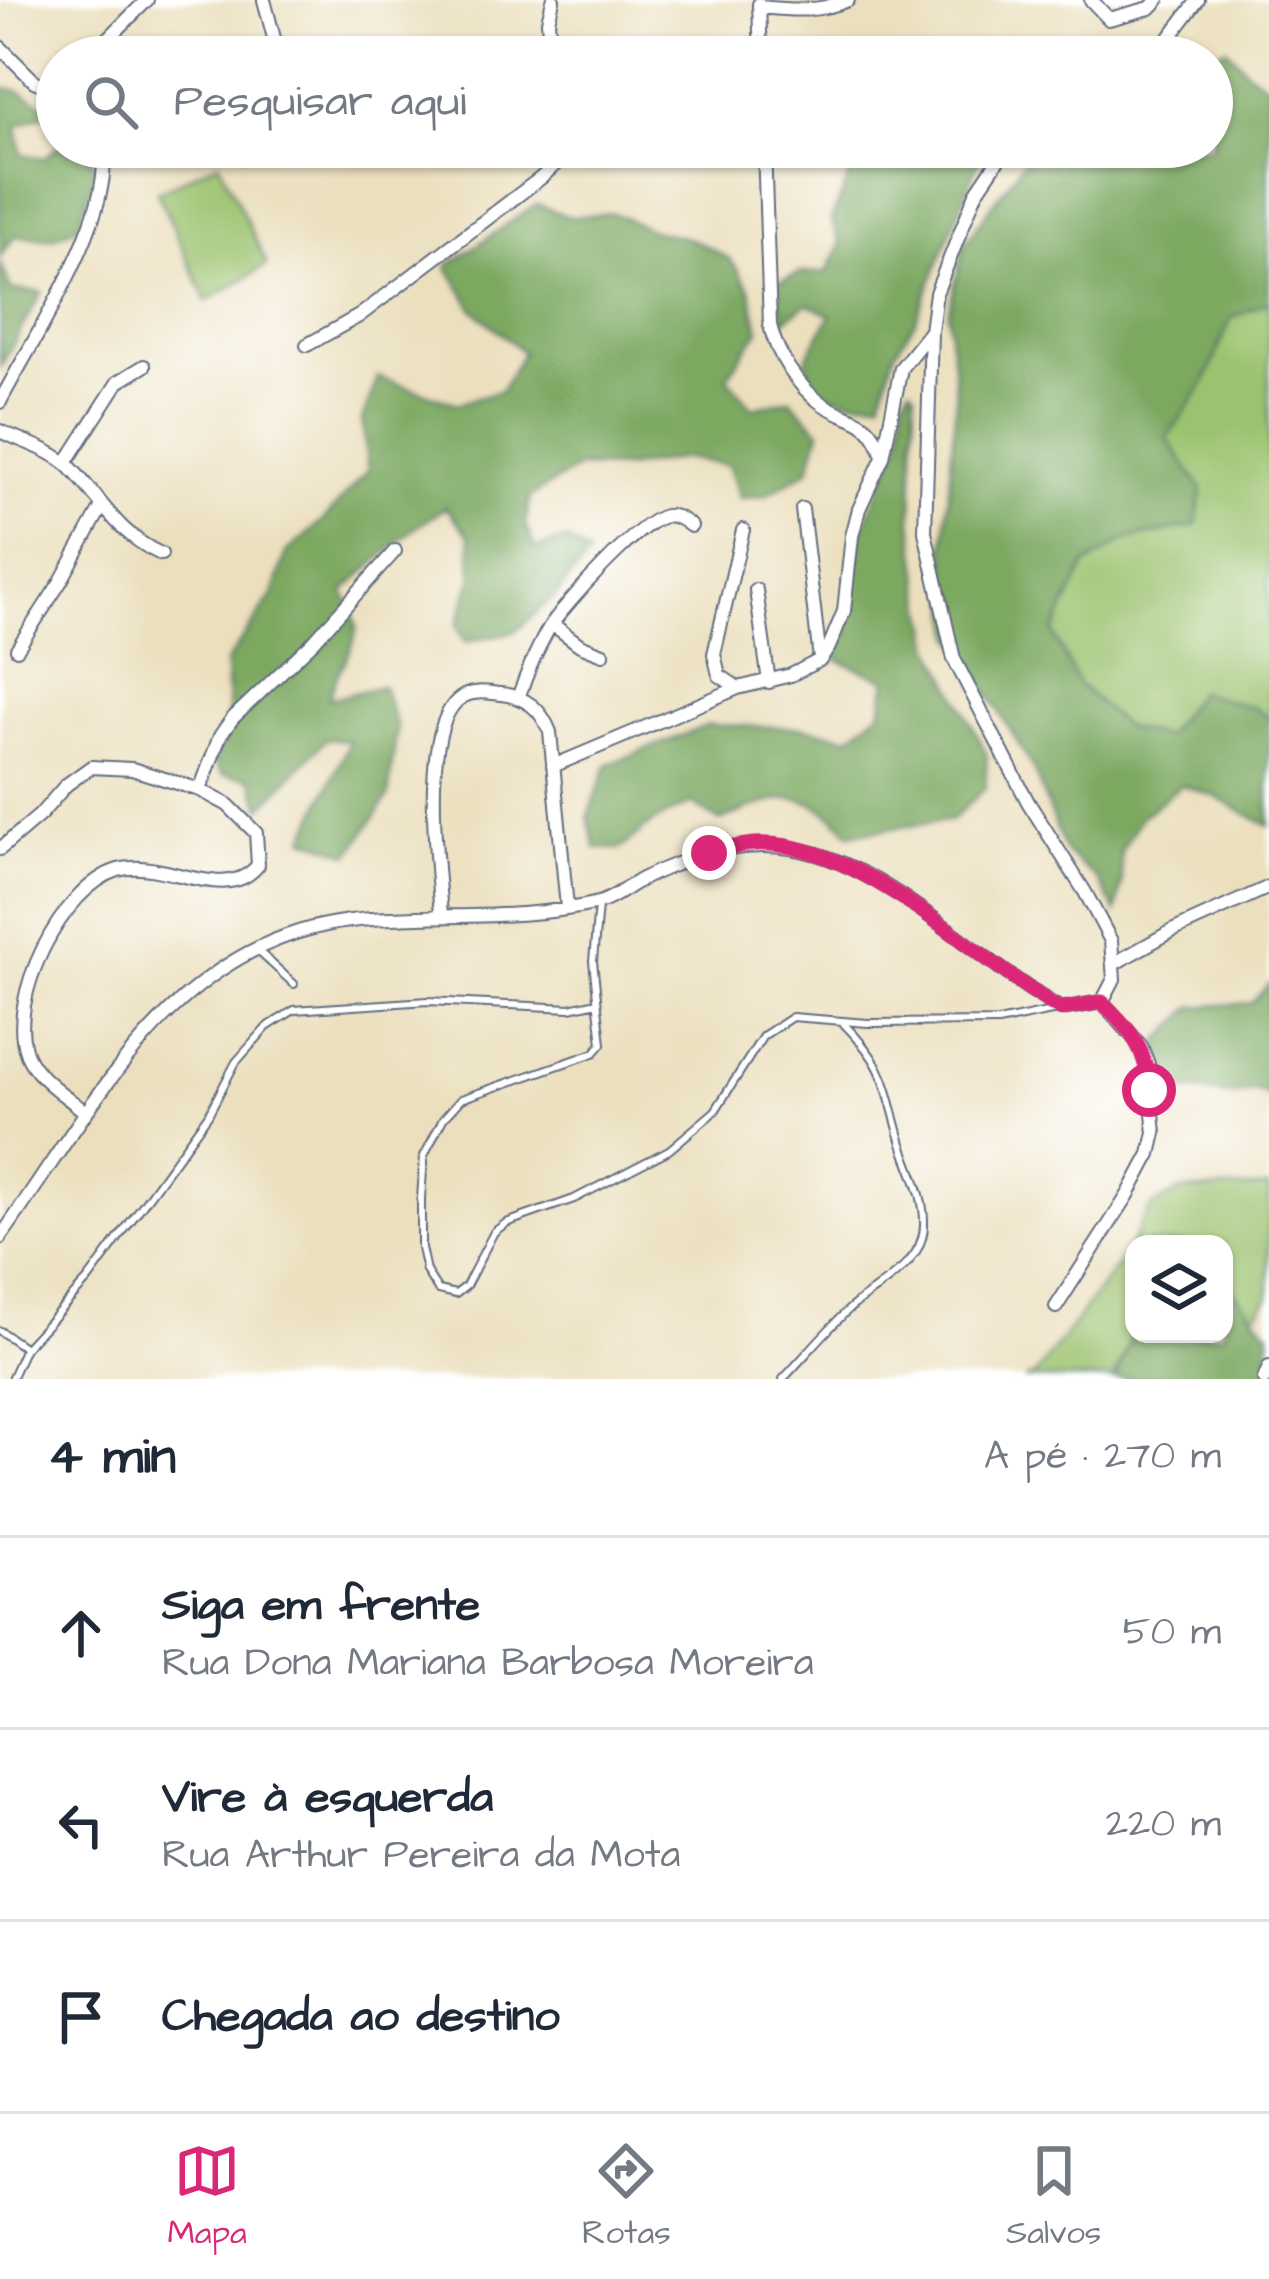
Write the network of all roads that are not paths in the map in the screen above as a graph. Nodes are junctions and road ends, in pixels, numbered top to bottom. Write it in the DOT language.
graph roads {
  1 [pos="147,0"];
  2 [pos="265,0"];
  3 [pos="553,0"];
  4 [pos="848,0"];
  5 [pos="1091,0"];
  6 [pos="1158,0"];
  7 [pos="1198,0"];
  8 [pos="759,4"];
  9 [pos="111,36"];
  10 [pos="274,36"];
  11 [pos="549,36"];
  12 [pos="760,36"];
  13 [pos="1171,36"];
  14 [pos="0,47"];
  15 [pos="36,82"];
  16 [pos="104,168"];
  17 [pos="551,168"];
  18 [pos="765,168"];
  19 [pos="993,168"];
  20 [pos="931,331"];
  21 [pos="307,345"];
  22 [pos="144,366"];
  23 [pos="0,402"];
  24 [pos="0,431"];
  25 [pos="884,457"];
  26 [pos="66,463"];
  27 [pos="101,508"];
  28 [pos="802,509"];
  29 [pos="691,526"];
  30 [pos="742,530"];
  31 [pos="395,550"];
  32 [pos="161,554"];
  33 [pos="756,590"];
  34 [pos="552,624"];
  35 [pos="16,649"];
  36 [pos="603,654"];
  37 [pos="820,660"];
  38 [pos="769,682"];
  39 [pos="738,688"];
  40 [pos="518,698"];
  41 [pos="553,766"];
  42 [pos="200,790"];
  43 [pos="0,849"];
  44 [pos="1269,887"];
  45 [pos="598,904"];
  46 [pos="567,907"];
  47 [pos="441,915"];
  48 [pos="255,947"];
  49 [pos="1115,963"];
  50 [pos="294,984"];
  51 [pos="597,1002"];
  52 [pos="1102,1002"];
  53 [pos="1060,1009"];
  54 [pos="841,1021"];
  55 [pos="86,1113"];
  56 [pos="0,1238"];
  57 [pos="1056,1307"];
  58 [pos="0,1331"];
  59 [pos="26,1348"];
  60 [pos="1269,1367"];
  61 [pos="11,1379"];
  62 [pos="783,1379"];
  63 [pos="1264,1379"];
  1 -- 9 [label="street"];
  2 -- 10 [label="street"];
  3 -- 11 [label="street"];
  4 -- 8 [label="street"];
  5 -- 6 [label="street"];
  7 -- 13 [label="street"];
  8 -- 12 [label="street"];
  14 -- 15 [label="street"];
  16 -- 23 [label="street"];
  17 -- 21 [label="street"];
  18 -- 25 [label="street"];
  19 -- 20 [label="street"];
  20 -- 25 [label="street"];
  20 -- 49 [label="street"];
  22 -- 26 [label="street"];
  24 -- 26 [label="street"];
  25 -- 37 [label="street"];
  26 -- 27 [label="street"];
  27 -- 32 [label="street"];
  27 -- 35 [label="street"];
  28 -- 37 [label="street"];
  29 -- 34 [label="street"];
  30 -- 39 [label="street"];
  31 -- 42 [label="street"];
  33 -- 38 [label="street"];
  34 -- 36 [label="street"];
  34 -- 40 [label="street"];
  37 -- 38 [label="street"];
  38 -- 39 [label="street"];
  39 -- 41 [label="street"];
  40 -- 41 [label="street"];
  40 -- 47 [label="street"];
  41 -- 46 [label="street"];
  42 -- 43 [label="street"];
  42 -- 55 [label="street"];
  44 -- 49 [label="street"];
  45 -- 46 [label="street"];
  45 -- 51 [label="lane"];
  45 -- 53 [label="street"];
  46 -- 47 [label="street"];
  47 -- 48 [label="street"];
  48 -- 50 [label="lane"];
  48 -- 55 [label="street"];
  49 -- 52 [label="street"];
  51 -- 54 [label="lane"];
  51 -- 59 [label="lane"];
  52 -- 53 [label="street"];
  52 -- 57 [label="street"];
  53 -- 54 [label="lane"];
  54 -- 62 [label="lane"];
  55 -- 56 [label="street"];
  58 -- 59 [label="lane"];
  59 -- 61 [label="lane"];
  60 -- 63 [label="street"];
}
